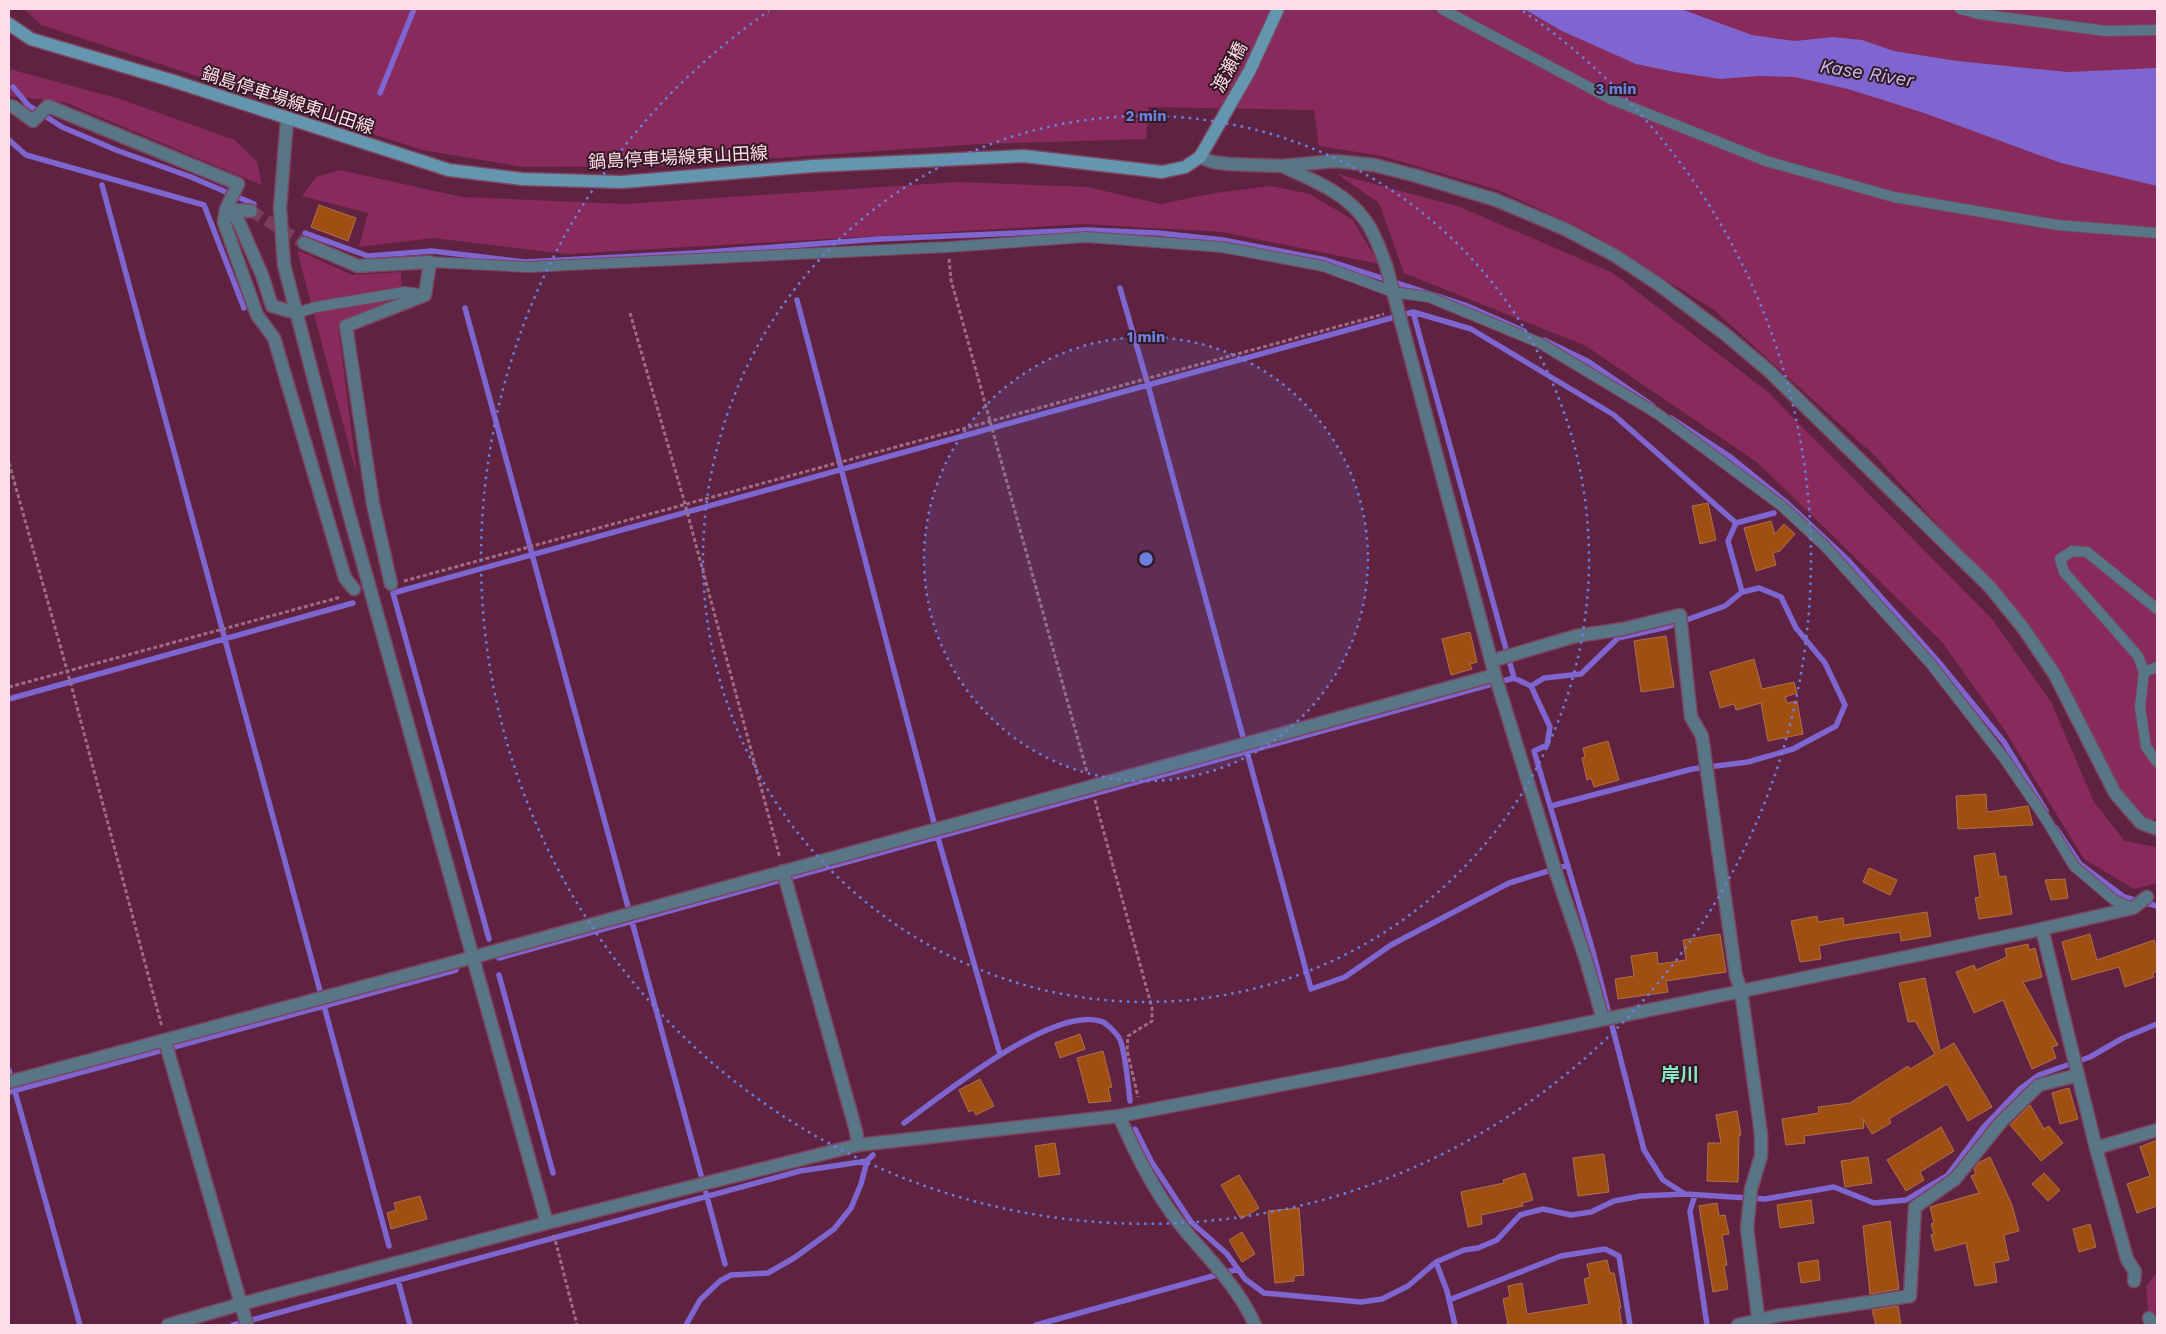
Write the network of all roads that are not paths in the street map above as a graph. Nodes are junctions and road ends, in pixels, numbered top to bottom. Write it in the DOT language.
graph roads {
  1 [pos="1278,9"];
  2 [pos="1442,9"];
  3 [pos="1960,9"];
  4 [pos="9,24"];
  5 [pos="2157,30"];
  6 [pos="10,105"];
  7 [pos="286,119"];
  8 [pos="1200,156"];
  9 [pos="1282,166"];
  10 [pos="228,207"];
  11 [pos="251,211"];
  12 [pos="2157,233"];
  13 [pos="304,243"];
  14 [pos="430,262"];
  15 [pos="1393,292"];
  16 [pos="425,295"];
  17 [pos="297,313"];
  18 [pos="391,584"];
  19 [pos="354,589"];
  20 [pos="2157,609"];
  21 [pos="1502,658"];
  22 [pos="2157,667"];
  23 [pos="2144,672"];
  24 [pos="1495,675"];
  25 [pos="2157,762"];
  26 [pos="2157,829"];
  27 [pos="783,871"];
  28 [pos="2152,895"];
  29 [pos="2133,908"];
  30 [pos="2042,929"];
  31 [pos="474,957"];
  32 [pos="1741,990"];
  33 [pos="1603,1019"];
  34 [pos="165,1041"];
  35 [pos="2078,1075"];
  36 [pos="12,1081"];
  37 [pos="1119,1116"];
  38 [pos="2157,1130"];
  39 [pos="858,1145"];
  40 [pos="2096,1148"];
  41 [pos="547,1223"];
  42 [pos="2134,1280"];
  43 [pos="241,1304"];
  44 [pos="246,1322"];
  45 [pos="1759,1323"];
  46 [pos="168,1325"];
  47 [pos="1255,1325"];
  48 [pos="1738,1325"];
  1 -- 8 [label="main road, 渡瀬橋"];
  2 -- 12 [label="lane"];
  3 -- 5 [label="lane"];
  4 -- 7 [label="main road, 鍋島停車場線東山田線"];
  6 -- 10 [label="street"];
  7 -- 8 [label="main road, 鍋島停車場線東山田線"];
  7 -- 17 [label="street"];
  8 -- 9 [label="street"];
  9 -- 15 [label="street"];
  9 -- 26 [label="street"];
  10 -- 11 [label="street"];
  10 -- 17 [label="street"];
  10 -- 19 [label="street"];
  13 -- 14 [label="street"];
  14 -- 15 [label="lane"];
  14 -- 16 [label="street"];
  15 -- 21 [label="street"];
  15 -- 29 [label="lane"];
  16 -- 17 [label="lane"];
  16 -- 18 [label="street"];
  17 -- 31 [label="street"];
  20 -- 23 [label="lane"];
  21 -- 24 [label="street"];
  21 -- 32 [label="street"];
  22 -- 23 [label="lane"];
  23 -- 25 [label="lane"];
  24 -- 27 [label="street"];
  24 -- 33 [label="street"];
  27 -- 31 [label="street"];
  27 -- 39 [label="street"];
  28 -- 29 [label="street"];
  29 -- 30 [label="street"];
  30 -- 32 [label="street"];
  30 -- 35 [label="street"];
  31 -- 34 [label="street"];
  31 -- 41 [label="street"];
  32 -- 33 [label="street"];
  32 -- 45 [label="street"];
  33 -- 37 [label="street"];
  34 -- 36 [label="street"];
  34 -- 43 [label="street"];
  35 -- 40 [label="street"];
  35 -- 45 [label="street"];
  37 -- 39 [label="street"];
  37 -- 47 [label="street"];
  38 -- 40 [label="street"];
  39 -- 41 [label="street"];
  40 -- 42 [label="street"];
  41 -- 43 [label="street"];
  43 -- 44 [label="street"];
  43 -- 46 [label="street"];
  45 -- 48 [label="street"];
}
